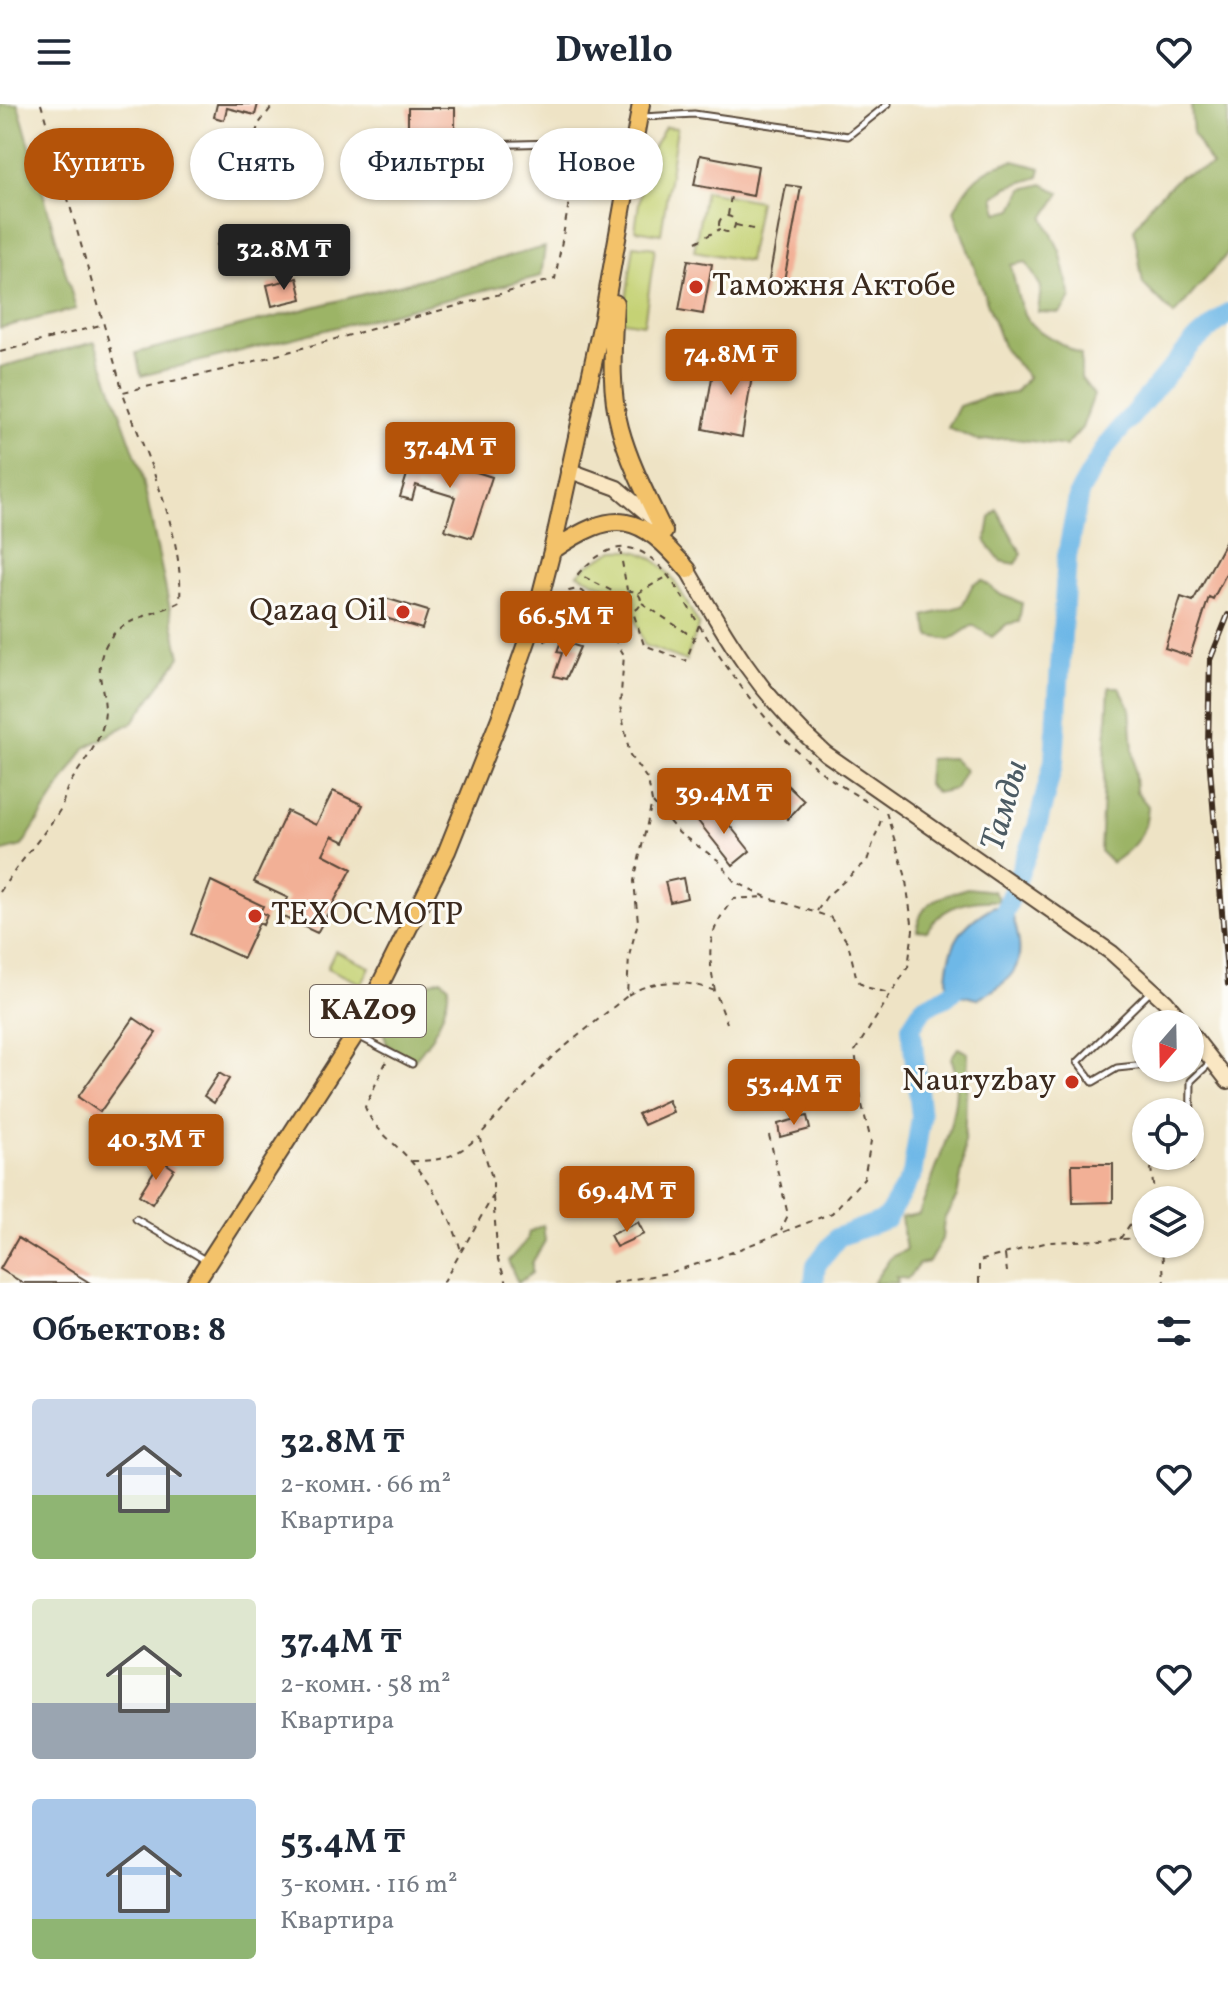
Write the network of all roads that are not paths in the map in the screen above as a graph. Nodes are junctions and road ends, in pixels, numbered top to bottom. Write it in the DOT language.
graph roads {
  1 [pos="888,104"];
  2 [pos="640,111"];
  3 [pos="624,200"];
  4 [pos="614,264"];
  5 [pos="568,470"];
  6 [pos="664,532"];
  7 [pos="552,551"];
  8 [pos="688,570"];
  9 [pos="1153,989"];
  10 [pos="1172,1010"];
  11 [pos="355,1035"];
  12 [pos="1204,1050"];
  13 [pos="1204,1056"];
  14 [pos="1209,1056"];
  15 [pos="412,1064"];
  16 [pos="1132,1066"];
  17 [pos="1228,1081"];
  18 [pos="1191,1098"];
  19 [pos="136,1219"];
  20 [pos="209,1263"];
  21 [pos="195,1283"];
  1 -- 2 [label="lane"];
  3 -- 4 [label="highway, KAZ09"];
  4 -- 5 [label="highway, KAZ09"];
  4 -- 6 [label="highway"];
  5 -- 6 [label="main road"];
  5 -- 7 [label="highway, KAZ09"];
  6 -- 8 [label="main road"];
  7 -- 8 [label="highway"];
  7 -- 11 [label="highway, KAZ09"];
  8 -- 9 [label="main road"];
  9 -- 10 [label="main road"];
  9 -- 16 [label="lane"];
  11 -- 15 [label="lane"];
  11 -- 20 [label="highway, KAZ09"];
  12 -- 14 [label="main road"];
  13 -- 14 [label="lane"];
  14 -- 17 [label="main road"];
  14 -- 18 [label="lane"];
  19 -- 20 [label="lane"];
  20 -- 21 [label="highway, KAZ09"];
}
